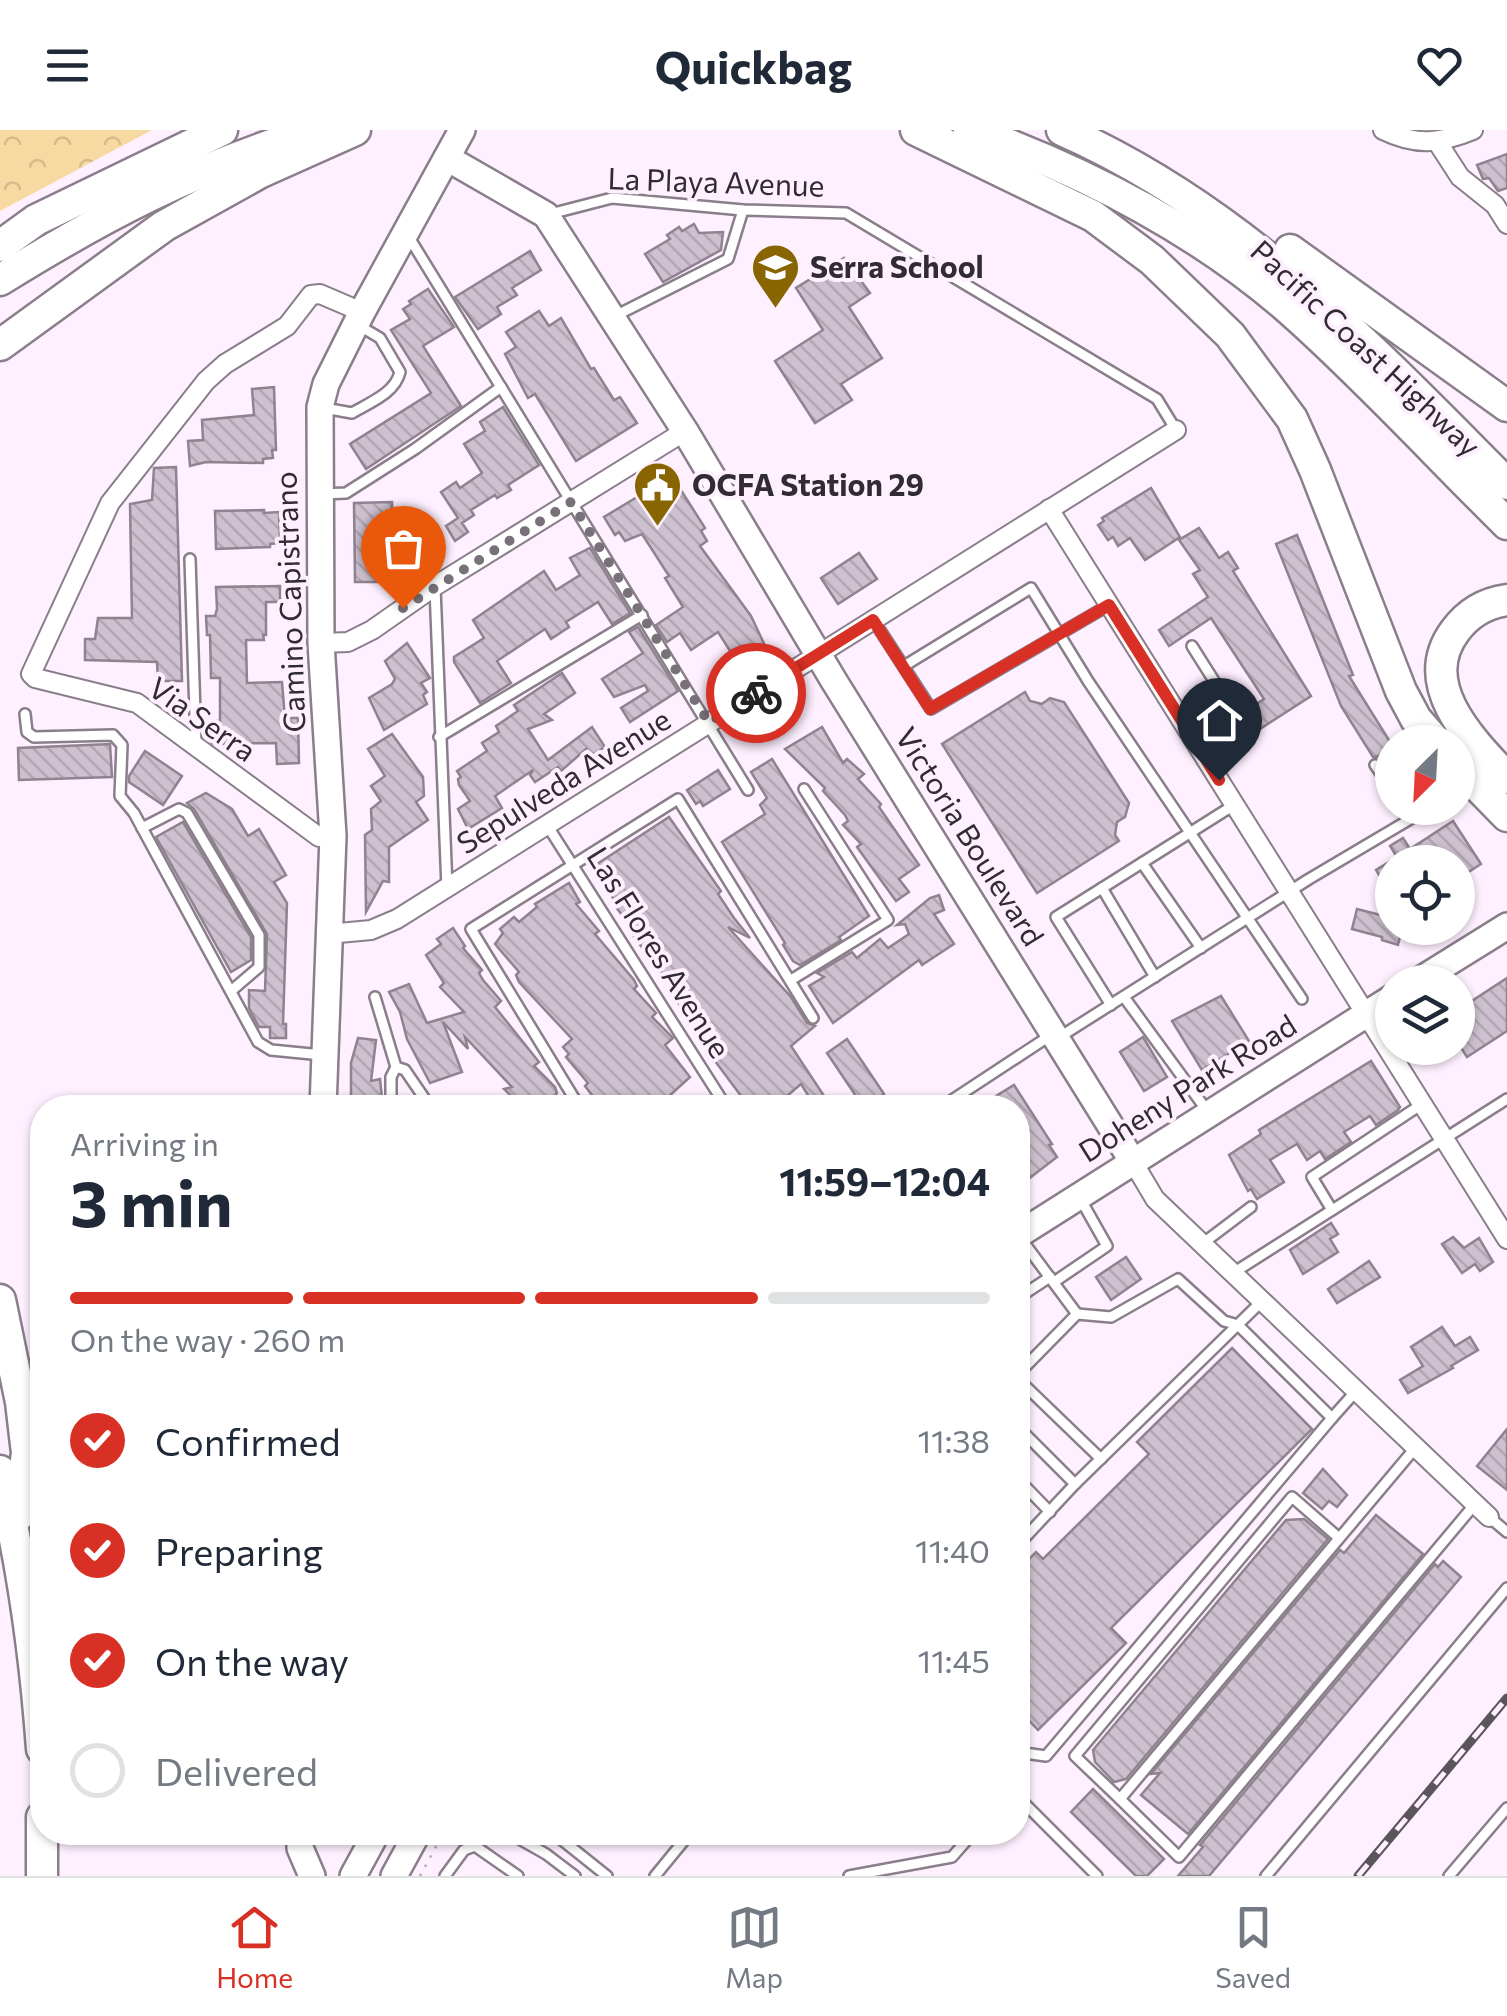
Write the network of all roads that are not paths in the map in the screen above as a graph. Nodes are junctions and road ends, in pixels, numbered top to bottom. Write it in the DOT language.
graph roads {
  1 [pos="222,130"];
  2 [pos="316,130"];
  3 [pos="355,130"];
  4 [pos="462,130"];
  5 [pos="916,130"];
  6 [pos="970,130"];
  7 [pos="1062,130"];
  8 [pos="1088,130"];
  9 [pos="1383,130"];
  10 [pos="1473,130"];
  11 [pos="1438,143"];
  12 [pos="448,158"];
  13 [pos="744,210"];
  14 [pos="546,215"];
  15 [pos="36,220"];
  16 [pos="1507,224"];
  17 [pos="406,233"];
  18 [pos="0,234"];
  19 [pos="0,246"];
  20 [pos="0,280"];
  21 [pos="359,318"];
  22 [pos="612,318"];
  23 [pos="0,345"];
  24 [pos="500,387"];
  25 [pos="1507,406"];
  26 [pos="320,407"];
  27 [pos="1176,430"];
  28 [pos="685,431"];
  29 [pos="1507,484"];
  30 [pos="319,494"];
  31 [pos="571,502"];
  32 [pos="1049,509"];
  33 [pos="1507,524"];
  34 [pos="190,559"];
  35 [pos="435,586"];
  36 [pos="1507,600"];
  37 [pos="1109,605"];
  38 [pos="642,615"];
  39 [pos="873,620"];
  40 [pos="1059,634"];
  41 [pos="321,643"];
  42 [pos="1192,646"];
  43 [pos="820,654"];
  44 [pos="904,666"];
  45 [pos="25,714"];
  46 [pos="709,723"];
  47 [pos="1421,725"];
  48 [pos="1188,730"];
  49 [pos="440,737"];
  50 [pos="196,748"];
  51 [pos="1507,778"];
  52 [pos="1475,783"];
  53 [pos="804,789"];
  54 [pos="748,790"];
  55 [pos="1234,805"];
  56 [pos="1507,816"];
  57 [pos="547,824"];
  58 [pos="1399,825"];
  59 [pos="142,828"];
  60 [pos="1190,833"];
  61 [pos="333,836"];
  62 [pos="1142,863"];
  63 [pos="573,865"];
  64 [pos="447,888"];
  65 [pos="1102,888"];
  66 [pos="1289,893"];
  67 [pos="1248,919"];
  68 [pos="1507,926"];
  69 [pos="328,934"];
  70 [pos="1201,948"];
  71 [pos="1444,965"];
  72 [pos="1155,977"];
  73 [pos="791,980"];
  74 [pos="231,990"];
  75 [pos="375,997"];
  76 [pos="1124,997"];
  77 [pos="1302,999"];
  78 [pos="1112,1004"];
  79 [pos="1375,1009"];
  80 [pos="1366,1015"];
  81 [pos="813,1018"];
  82 [pos="1054,1037"];
  83 [pos="324,1056"];
  84 [pos="396,1067"];
  85 [pos="323,1095"];
  86 [pos="391,1095"];
  87 [pos="423,1095"];
  88 [pos="572,1095"];
  89 [pos="719,1095"];
  90 [pos="961,1095"];
  91 [pos="1507,1099"];
  92 [pos="1422,1104"];
  93 [pos="1209,1114"];
  94 [pos="1444,1139"];
  95 [pos="1133,1162"];
  96 [pos="1079,1196"];
  97 [pos="1250,1207"];
  98 [pos="1332,1210"];
  99 [pos="1030,1227"];
  100 [pos="1507,1240"];
  101 [pos="1202,1244"];
  102 [pos="1030,1251"];
  103 [pos="1233,1274"];
  104 [pos="1052,1279"];
  105 [pos="1030,1291"];
  106 [pos="0,1300"];
  107 [pos="1263,1300"];
  108 [pos="1077,1314"];
  109 [pos="1238,1325"];
  110 [pos="1030,1363"];
  111 [pos="1030,1388"];
  112 [pos="1356,1390"];
  113 [pos="1332,1418"];
  114 [pos="1030,1439"];
  115 [pos="1416,1447"];
  116 [pos="1101,1460"];
  117 [pos="0,1471"];
  118 [pos="1076,1484"];
  119 [pos="1030,1491"];
  120 [pos="1482,1510"];
  121 [pos="1050,1512"];
  122 [pos="1507,1532"];
  123 [pos="1030,1533"];
  124 [pos="15,1534"];
  125 [pos="1340,1538"];
  126 [pos="1507,1588"];
  127 [pos="30,1619"];
  128 [pos="1030,1755"];
  129 [pos="1120,1799"];
  130 [pos="1507,1808"];
  131 [pos="1030,1809"];
  132 [pos="42,1845"];
  133 [pos="300,1845"];
  134 [pos="370,1845"];
  135 [pos="411,1845"];
  136 [pos="530,1845"];
  137 [pos="571,1845"];
  138 [pos="680,1845"];
  139 [pos="963,1845"];
  140 [pos="42,1876"];
  141 [pos="312,1876"];
  142 [pos="353,1876"];
  143 [pos="394,1876"];
  144 [pos="446,1876"];
  145 [pos="518,1876"];
  146 [pos="574,1876"];
  147 [pos="607,1876"];
  148 [pos="655,1876"];
  149 [pos="850,1876"];
  150 [pos="1097,1876"];
  151 [pos="1266,1876"];
  152 [pos="1449,1876"];
  1 -- 15 [label="highway"];
  2 -- 20 [label="highway"];
  3 -- 23 [label="highway"];
  4 -- 12 [label="main road, Camino Capistrano"];
  5 -- 47 [label="highway"];
  6 -- 33 [label="highway, Pacific Coast Highway"];
  7 -- 29 [label="highway, Pacific Coast Highway"];
  8 -- 25 [label="highway"];
  9 -- 11 [label="street"];
  10 -- 11 [label="street"];
  11 -- 16 [label="street"];
  12 -- 14 [label="main road, Victoria Boulevard"];
  12 -- 17 [label="main road, Camino Capistrano"];
  13 -- 14 [label="lane, La Playa Avenue"];
  13 -- 22 [label="lane"];
  13 -- 27 [label="lane, La Playa Avenue"];
  14 -- 22 [label="main road, Victoria Boulevard"];
  15 -- 18 [label="highway"];
  15 -- 19 [label="highway"];
  17 -- 21 [label="main road, Camino Capistrano"];
  17 -- 24 [label="lane"];
  21 -- 26 [label="main road, Camino Capistrano"];
  21 -- 26 [label="lane"];
  21 -- 50 [label="street, Via Serra"];
  22 -- 28 [label="main road, Victoria Boulevard"];
  24 -- 30 [label="lane"];
  24 -- 31 [label="lane"];
  26 -- 30 [label="main road, Camino Capistrano"];
  27 -- 32 [label="street, Sepulveda Avenue"];
  28 -- 31 [label="street"];
  28 -- 43 [label="main road, Victoria Boulevard"];
  30 -- 41 [label="main road, Camino Capistrano"];
  31 -- 35 [label="street"];
  31 -- 38 [label="lane"];
  32 -- 37 [label="street"];
  32 -- 39 [label="street, Sepulveda Avenue"];
  34 -- 50 [label="lane"];
  35 -- 41 [label="street"];
  35 -- 49 [label="lane"];
  36 -- 51 [label="highway"];
  37 -- 40 [label="lane"];
  37 -- 48 [label="street"];
  38 -- 46 [label="lane"];
  38 -- 49 [label="lane"];
  39 -- 43 [label="street, Sepulveda Avenue"];
  39 -- 44 [label="lane"];
  40 -- 44 [label="lane"];
  40 -- 44 [label="lane"];
  40 -- 60 [label="lane"];
  41 -- 61 [label="main road, Camino Capistrano"];
  42 -- 48 [label="lane"];
  43 -- 46 [label="street, Sepulveda Avenue"];
  43 -- 82 [label="main road, Victoria Boulevard"];
  45 -- 59 [label="lane"];
  46 -- 54 [label="lane"];
  46 -- 57 [label="street, Sepulveda Avenue"];
  48 -- 55 [label="street"];
  49 -- 64 [label="lane"];
  50 -- 61 [label="street, Via Serra"];
  52 -- 56 [label="highway"];
  53 -- 73 [label="lane"];
  55 -- 60 [label="lane"];
  55 -- 66 [label="street"];
  57 -- 63 [label="lane, Las Flores Avenue"];
  57 -- 64 [label="street, Sepulveda Avenue"];
  58 -- 66 [label="lane"];
  59 -- 74 [label="lane"];
  59 -- 74 [label="lane"];
  60 -- 62 [label="lane"];
  60 -- 67 [label="lane"];
  61 -- 69 [label="main road, Camino Capistrano"];
  62 -- 65 [label="lane"];
  62 -- 70 [label="lane"];
  63 -- 73 [label="lane"];
  63 -- 88 [label="lane"];
  63 -- 89 [label="lane, Las Flores Avenue"];
  64 -- 69 [label="street, Sepulveda Avenue"];
  65 -- 72 [label="lane"];
  65 -- 78 [label="lane"];
  66 -- 67 [label="lane"];
  66 -- 80 [label="street"];
  67 -- 70 [label="lane"];
  67 -- 77 [label="lane"];
  68 -- 71 [label="main road"];
  69 -- 83 [label="main road, Camino Capistrano"];
  70 -- 72 [label="lane"];
  72 -- 76 [label="lane"];
  73 -- 81 [label="lane"];
  74 -- 83 [label="lane"];
  75 -- 84 [label="lane"];
  76 -- 78 [label="lane"];
  76 -- 93 [label="lane"];
  78 -- 82 [label="lane"];
  79 -- 80 [label="main road, Doheny Park Road"];
  80 -- 92 [label="street"];
  80 -- 93 [label="main road, Doheny Park Road"];
  82 -- 90 [label="lane"];
  82 -- 95 [label="main road, Victoria Boulevard"];
  83 -- 85 [label="main road, Camino Capistrano"];
  84 -- 86 [label="lane"];
  84 -- 87 [label="lane"];
  91 -- 94 [label="lane"];
  92 -- 94 [label="street"];
  92 -- 98 [label="lane"];
  93 -- 95 [label="main road, Doheny Park Road"];
  94 -- 98 [label="lane"];
  94 -- 100 [label="street"];
  95 -- 96 [label="main road, Doheny Park Road"];
  95 -- 101 [label="street, Victoria Boulevard"];
  96 -- 99 [label="main road, Doheny Park Road"];
  96 -- 104 [label="lane"];
  97 -- 101 [label="lane"];
  98 -- 103 [label="lane"];
  101 -- 103 [label="street, Victoria Boulevard"];
  102 -- 104 [label="lane"];
  103 -- 107 [label="street, Victoria Boulevard"];
  104 -- 105 [label="lane"];
  104 -- 108 [label="lane"];
  106 -- 124 [label="highway"];
  107 -- 109 [label="lane"];
  107 -- 112 [label="street, Victoria Boulevard"];
  108 -- 109 [label="lane"];
  108 -- 110 [label="lane"];
  109 -- 113 [label="lane"];
  109 -- 116 [label="lane"];
  111 -- 116 [label="lane"];
  112 -- 113 [label="lane"];
  112 -- 115 [label="street, Victoria Boulevard"];
  113 -- 128 [label="lane"];
  114 -- 118 [label="lane"];
  115 -- 120 [label="street, Victoria Boulevard"];
  115 -- 125 [label="lane"];
  116 -- 118 [label="lane"];
  117 -- 124 [label="highway"];
  118 -- 121 [label="lane"];
  119 -- 121 [label="lane"];
  120 -- 122 [label="lane"];
  120 -- 129 [label="lane"];
  121 -- 123 [label="lane"];
  124 -- 127 [label="highway"];
  125 -- 129 [label="lane"];
  125 -- 129 [label="lane"];
  126 -- 151 [label="lane"];
  130 -- 152 [label="lane"];
  131 -- 150 [label="lane"];
  132 -- 140 [label="highway"];
  133 -- 141 [label="main road"];
  134 -- 142 [label="main road"];
  135 -- 143 [label="main road"];
  136 -- 146 [label="lane"];
  137 -- 147 [label="lane"];
  138 -- 148 [label="lane"];
  139 -- 149 [label="lane"];
  144 -- 145 [label="lane"];
}
